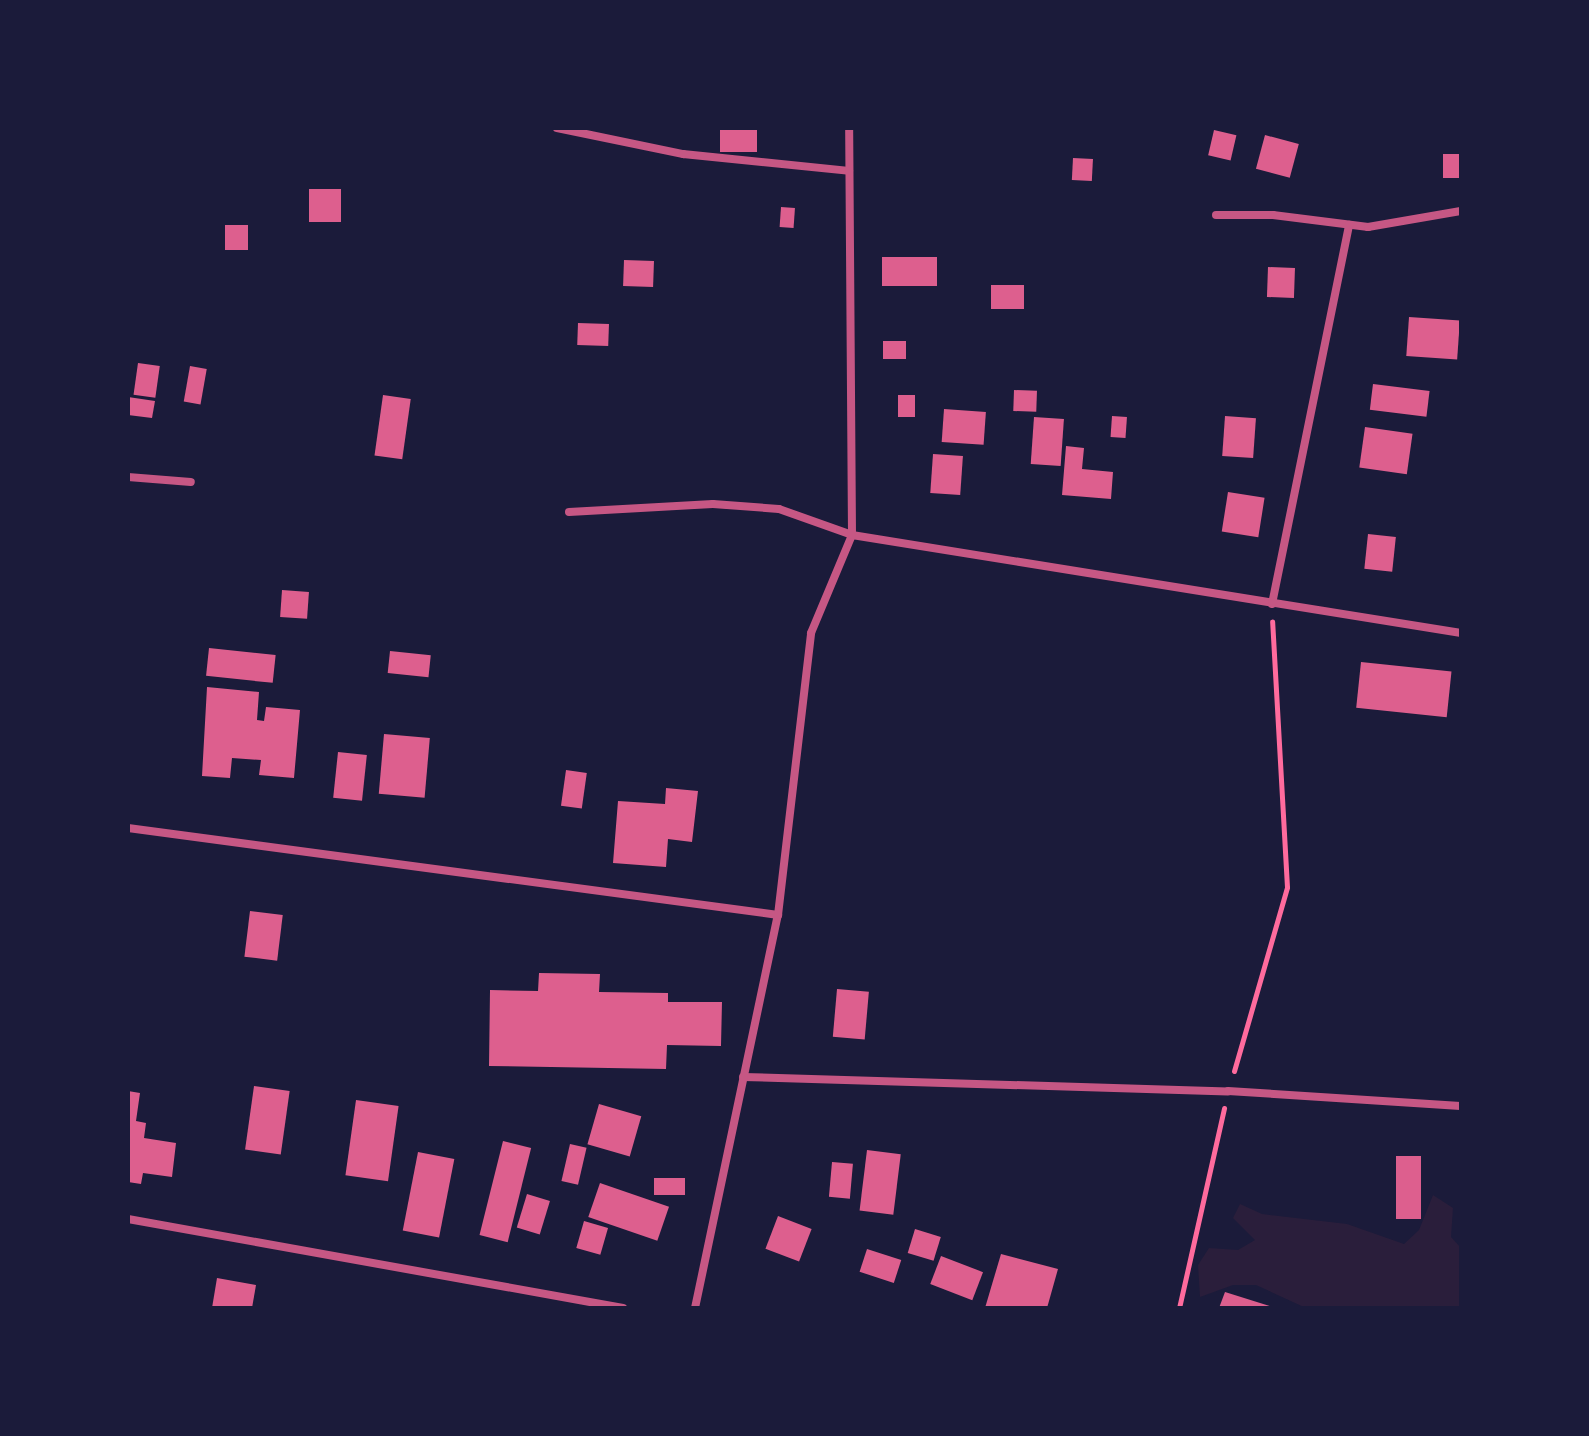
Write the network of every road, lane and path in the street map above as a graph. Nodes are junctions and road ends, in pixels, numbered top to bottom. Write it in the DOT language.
graph roads {
  1 [pos="557,128"];
  2 [pos="849,128"];
  3 [pos="849,171"];
  4 [pos="1461,211"];
  5 [pos="1216,215"];
  6 [pos="1349,225"];
  7 [pos="128,477"];
  8 [pos="191,482"];
  9 [pos="569,512"];
  10 [pos="852,535"];
  11 [pos="1272,604"];
  12 [pos="1461,633"];
  13 [pos="128,828"];
  14 [pos="778,915"];
  15 [pos="743,1077"];
  16 [pos="1228,1091"];
  17 [pos="1461,1106"];
  18 [pos="128,1219"];
  19 [pos="623,1308"];
  20 [pos="695,1308"];
  21 [pos="1179,1308"];
  1 -- 3 [label="street"];
  2 -- 3 [label="street"];
  3 -- 10 [label="street"];
  4 -- 6 [label="street"];
  5 -- 6 [label="street"];
  6 -- 11 [label="street"];
  7 -- 8 [label="street"];
  9 -- 10 [label="street"];
  10 -- 11 [label="street"];
  10 -- 14 [label="street"];
  11 -- 12 [label="street"];
  11 -- 16 [label="path"];
  13 -- 14 [label="street"];
  14 -- 15 [label="street"];
  15 -- 16 [label="street"];
  15 -- 20 [label="street"];
  16 -- 17 [label="street"];
  16 -- 21 [label="path"];
  18 -- 19 [label="street"];
}
